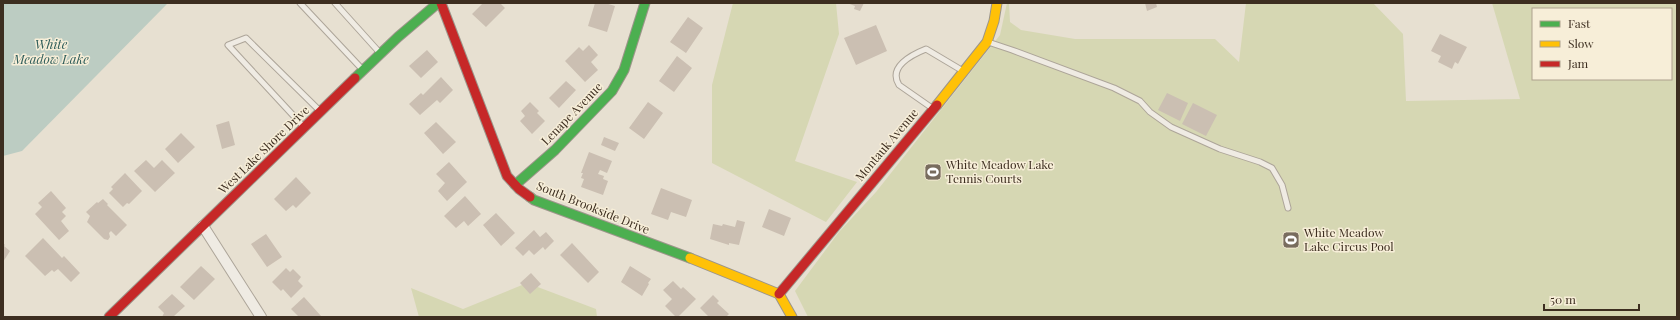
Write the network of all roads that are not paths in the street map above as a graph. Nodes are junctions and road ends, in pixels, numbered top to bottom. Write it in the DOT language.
graph roads {
  1 [pos="300,3"];
  2 [pos="335,3"];
  3 [pos="438,3"];
  4 [pos="441,3"];
  5 [pos="645,3"];
  6 [pos="997,3"];
  7 [pos="987,42"];
  8 [pos="381,53"];
  9 [pos="363,70"];
  10 [pos="964,72"];
  11 [pos="933,109"];
  12 [pos="320,111"];
  13 [pos="304,127"];
  14 [pos="515,185"];
  15 [pos="1288,208"];
  16 [pos="203,226"];
  17 [pos="779,294"];
  18 [pos="109,317"];
  19 [pos="261,317"];
  20 [pos="792,317"];
  1 -- 9 [label="lane"];
  2 -- 8 [label="lane"];
  3 -- 8 [label="street, West Lake Shore Drive"];
  4 -- 14 [label="street, South Brookside Drive"];
  5 -- 14 [label="street, Lenape Avenue"];
  6 -- 7 [label="street, Montauk Avenue"];
  7 -- 10 [label="street, Montauk Avenue"];
  7 -- 15 [label="lane"];
  8 -- 9 [label="street, West Lake Shore Drive"];
  9 -- 12 [label="street, West Lake Shore Drive"];
  10 -- 11 [label="street, Montauk Avenue"];
  10 -- 11 [label="lane"];
  11 -- 17 [label="street, Montauk Avenue"];
  12 -- 13 [label="street, West Lake Shore Drive"];
  12 -- 13 [label="lane"];
  13 -- 16 [label="street, West Lake Shore Drive"];
  14 -- 17 [label="street, South Brookside Drive"];
  16 -- 18 [label="street, West Lake Shore Drive"];
  16 -- 19 [label="street"];
  17 -- 20 [label="street"];
}
